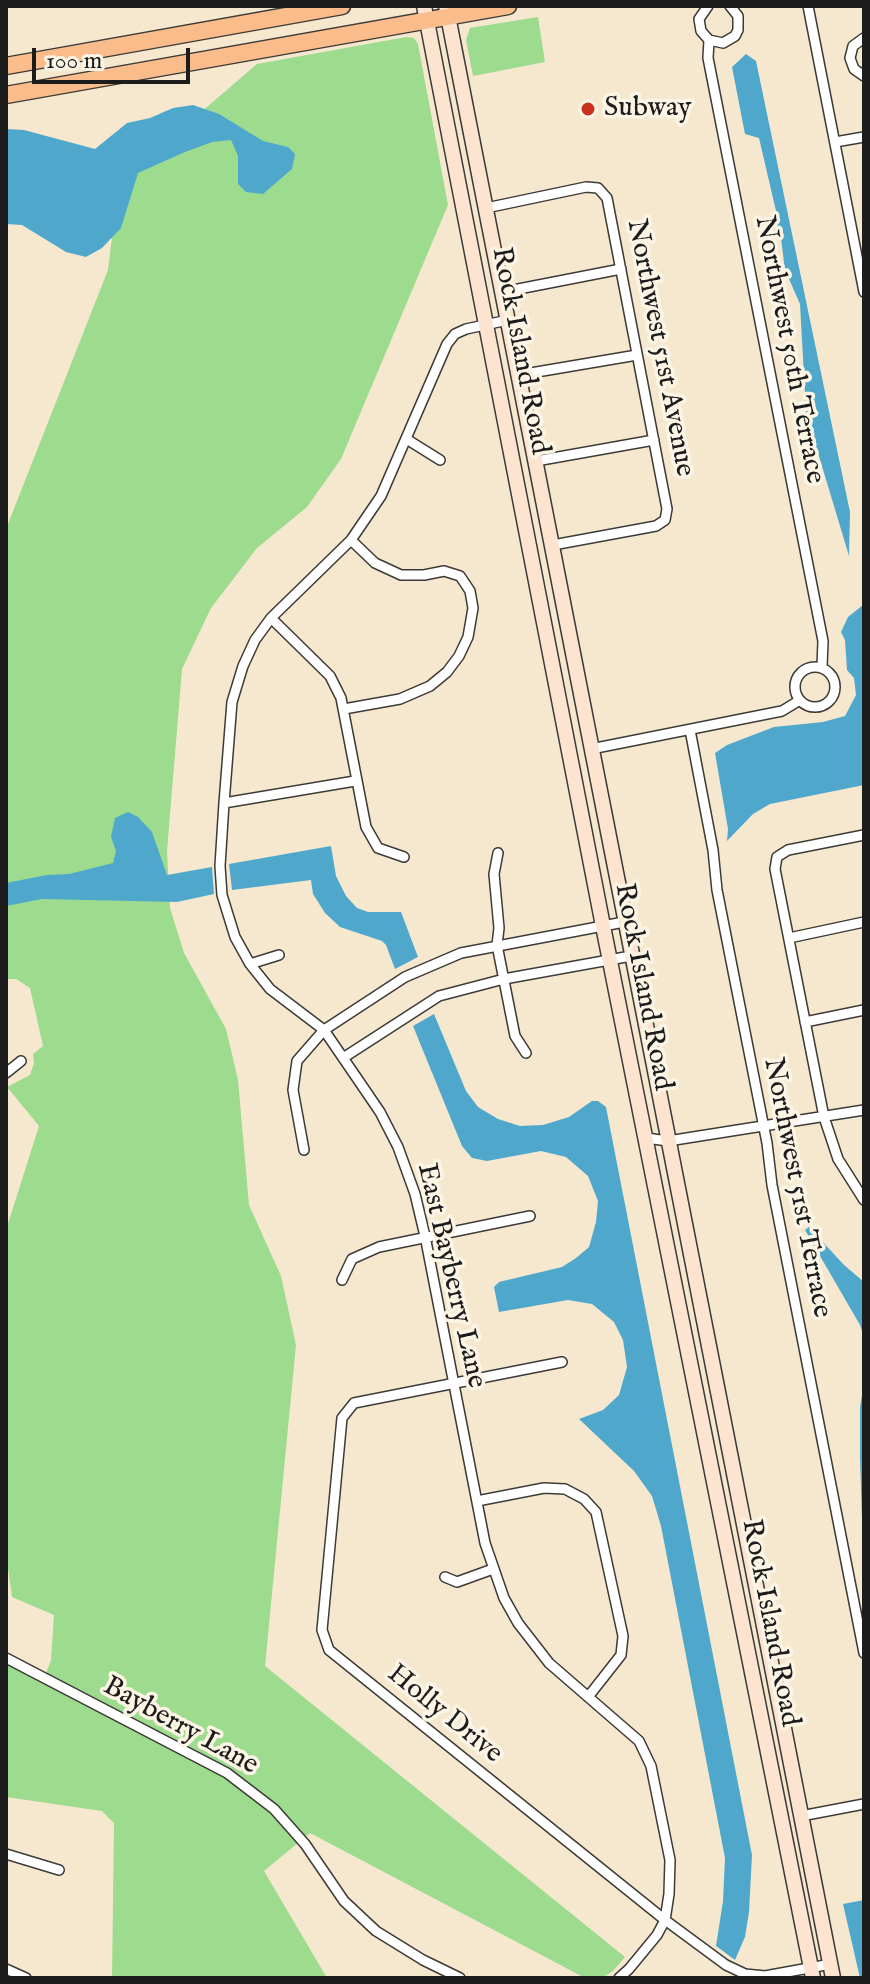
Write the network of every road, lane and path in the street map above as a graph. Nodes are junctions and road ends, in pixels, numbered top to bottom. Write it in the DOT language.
graph roads {
  1 [pos="342,6"];
  2 [pos="508,6"];
  3 [pos="708,6"];
  4 [pos="730,6"];
  5 [pos="808,6"];
  6 [pos="447,11"];
  7 [pos="426,13"];
  8 [pos="864,38"];
  9 [pos="709,40"];
  10 [pos="6,66"];
  11 [pos="864,76"];
  12 [pos="6,95"];
  13 [pos="864,137"];
  14 [pos="835,142"];
  15 [pos="486,208"];
  16 [pos="864,225"];
  17 [pos="851,227"];
  18 [pos="621,269"];
  19 [pos="503,292"];
  20 [pos="864,292"];
  21 [pos="508,320"];
  22 [pos="487,324"];
  23 [pos="637,355"];
  24 [pos="519,375"];
  25 [pos="408,440"];
  26 [pos="654,440"];
  27 [pos="440,460"];
  28 [pos="536,461"];
  29 [pos="351,540"];
  30 [pos="553,545"];
  31 [pos="271,618"];
  32 [pos="822,667"];
  33 [pos="800,700"];
  34 [pos="344,709"];
  35 [pos="690,730"];
  36 [pos="591,749"];
  37 [pos="355,781"];
  38 [pos="224,803"];
  39 [pos="864,835"];
  40 [pos="498,853"];
  41 [pos="404,857"];
  42 [pos="624,922"];
  43 [pos="864,922"];
  44 [pos="603,926"];
  45 [pos="789,938"];
  46 [pos="497,945"];
  47 [pos="279,955"];
  48 [pos="631,956"];
  49 [pos="610,961"];
  50 [pos="250,964"];
  51 [pos="504,979"];
  52 [pos="864,1010"];
  53 [pos="805,1022"];
  54 [pos="324,1030"];
  55 [pos="526,1053"];
  56 [pos="343,1058"];
  57 [pos="21,1061"];
  58 [pos="6,1073"];
  59 [pos="864,1110"];
  60 [pos="824,1117"];
  61 [pos="763,1127"];
  62 [pos="646,1138"];
  63 [pos="668,1141"];
  64 [pos="304,1150"];
  65 [pos="864,1200"];
  66 [pos="530,1216"];
  67 [pos="425,1236"];
  68 [pos="342,1280"];
  69 [pos="562,1362"];
  70 [pos="452,1383"];
  71 [pos="477,1501"];
  72 [pos="493,1569"];
  73 [pos="445,1577"];
  74 [pos="864,1653"];
  75 [pos="6,1658"];
  76 [pos="588,1697"];
  77 [pos="864,1804"];
  78 [pos="801,1816"];
  79 [pos="6,1854"];
  80 [pos="59,1870"];
  81 [pos="665,1920"];
  82 [pos="6,1969"];
  83 [pos="832,1971"];
  84 [pos="812,1973"];
  85 [pos="789,1975"];
  86 [pos="26,1978"];
  87 [pos="460,1978"];
  88 [pos="619,1978"];
  1 -- 10 [label="highway"];
  2 -- 6 [label="highway"];
  3 -- 9 [label="street, Northwest 50th Terrace"];
  4 -- 9 [label="street"];
  5 -- 14 [label="street"];
  6 -- 7 [label="highway"];
  6 -- 15 [label="main road, Rock Island Road"];
  7 -- 12 [label="highway"];
  7 -- 22 [label="main road, Rock Island Road"];
  8 -- 11 [label="street"];
  9 -- 32 [label="street, Northwest 50th Terrace"];
  13 -- 14 [label="street"];
  14 -- 17 [label="street"];
  15 -- 18 [label="street, Northwest 51st Avenue"];
  15 -- 19 [label="main road, Rock Island Road"];
  16 -- 17 [label="street"];
  17 -- 20 [label="street"];
  18 -- 19 [label="street"];
  18 -- 23 [label="street, Northwest 51st Avenue"];
  19 -- 21 [label="main road, Rock Island Road"];
  21 -- 22 [label="street, East Bayberry Lane"];
  21 -- 24 [label="main road, Rock Island Road"];
  22 -- 25 [label="street, East Bayberry Lane"];
  22 -- 44 [label="main road, Rock Island Road"];
  23 -- 24 [label="street"];
  23 -- 26 [label="street, Northwest 51st Avenue"];
  24 -- 28 [label="main road, Rock Island Road"];
  25 -- 27 [label="street"];
  25 -- 29 [label="street, East Bayberry Lane"];
  26 -- 28 [label="street"];
  26 -- 30 [label="street, Northwest 51st Avenue"];
  28 -- 30 [label="main road, Rock Island Road"];
  29 -- 31 [label="street, East Bayberry Lane"];
  29 -- 34 [label="street"];
  30 -- 36 [label="main road, Rock Island Road"];
  31 -- 34 [label="street"];
  31 -- 38 [label="street, East Bayberry Lane"];
  32 -- 33 [label="street"];
  32 -- 33 [label="street"];
  33 -- 35 [label="street"];
  34 -- 37 [label="street"];
  35 -- 36 [label="street"];
  35 -- 61 [label="street, Northwest 51st Terrace"];
  36 -- 42 [label="main road, Rock Island Road"];
  37 -- 38 [label="street"];
  37 -- 41 [label="street"];
  38 -- 50 [label="street, East Bayberry Lane"];
  39 -- 45 [label="street"];
  40 -- 46 [label="street"];
  42 -- 44 [label="street"];
  42 -- 48 [label="main road, Rock Island Road"];
  43 -- 45 [label="street"];
  44 -- 46 [label="street"];
  44 -- 49 [label="main road, Rock Island Road"];
  45 -- 53 [label="street"];
  46 -- 51 [label="street"];
  46 -- 54 [label="street"];
  47 -- 50 [label="street"];
  48 -- 49 [label="street"];
  48 -- 63 [label="main road, Rock Island Road"];
  49 -- 51 [label="street"];
  49 -- 62 [label="main road, Rock Island Road"];
  50 -- 54 [label="street, East Bayberry Lane"];
  51 -- 55 [label="street"];
  51 -- 56 [label="street"];
  52 -- 53 [label="street"];
  53 -- 60 [label="street"];
  54 -- 56 [label="street, East Bayberry Lane"];
  54 -- 64 [label="street"];
  56 -- 67 [label="street, East Bayberry Lane"];
  57 -- 58 [label="street"];
  59 -- 60 [label="street"];
  60 -- 61 [label="street"];
  60 -- 65 [label="street"];
  61 -- 63 [label="street"];
  61 -- 74 [label="street, Northwest 51st Terrace"];
  62 -- 63 [label="street"];
  62 -- 84 [label="main road, Rock Island Road"];
  63 -- 78 [label="main road, Rock Island Road"];
  66 -- 67 [label="street"];
  67 -- 68 [label="street"];
  67 -- 70 [label="street, East Bayberry Lane"];
  69 -- 70 [label="street, Holly Drive"];
  70 -- 71 [label="street, East Bayberry Lane"];
  70 -- 81 [label="street, Holly Drive"];
  71 -- 72 [label="street, East Bayberry Lane"];
  71 -- 76 [label="street"];
  72 -- 73 [label="street"];
  72 -- 76 [label="street, East Bayberry Lane"];
  75 -- 87 [label="street, Bayberry Lane"];
  76 -- 81 [label="street, East Bayberry Lane"];
  77 -- 78 [label="street"];
  78 -- 83 [label="main road, Rock Island Road"];
  79 -- 80 [label="street"];
  81 -- 85 [label="street, Holly Drive"];
  81 -- 88 [label="street"];
  82 -- 86 [label="street"];
  83 -- 84 [label="street, Holly Drive"];
  84 -- 85 [label="street, Holly Drive"];
}
